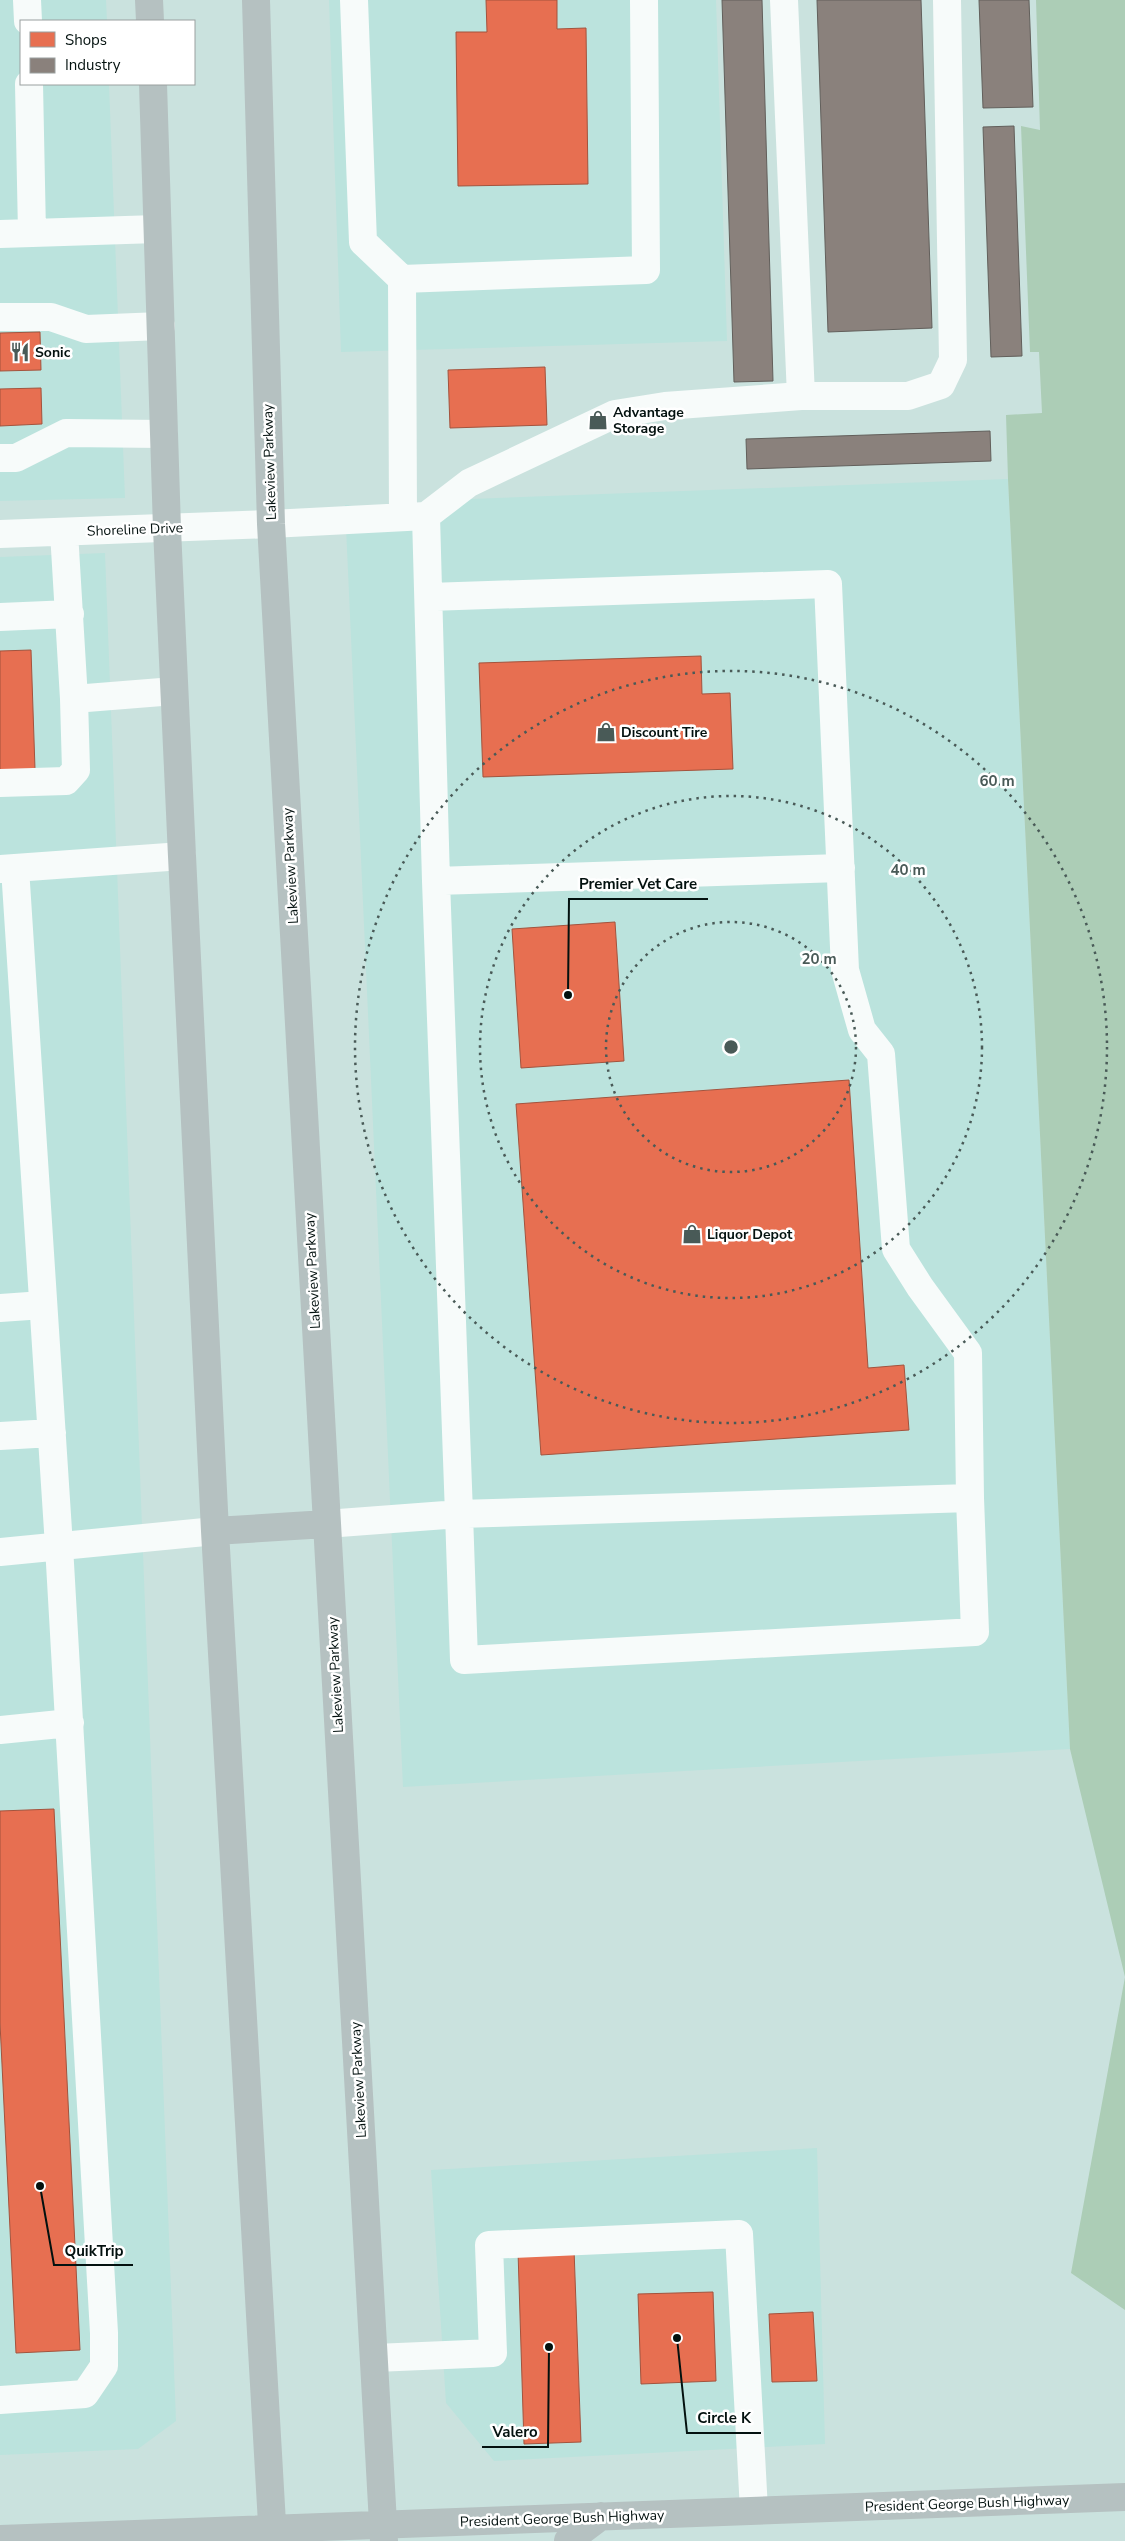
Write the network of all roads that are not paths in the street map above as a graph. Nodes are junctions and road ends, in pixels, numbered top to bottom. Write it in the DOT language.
graph roads {
  1 [pos="27,0"];
  2 [pos="149,0"];
  3 [pos="256,0"];
  4 [pos="354,0"];
  5 [pos="644,0"];
  6 [pos="784,0"];
  7 [pos="947,0"];
  8 [pos="28,20"];
  9 [pos="150,20"];
  10 [pos="29,85"];
  11 [pos="153,85"];
  12 [pos="158,230"];
  13 [pos="32,233"];
  14 [pos="0,234"];
  15 [pos="402,279"];
  16 [pos="0,317"];
  17 [pos="161,326"];
  18 [pos="801,396"];
  19 [pos="164,434"];
  20 [pos="0,458"];
  21 [pos="415,516"];
  22 [pos="271,524"];
  23 [pos="166,529"];
  24 [pos="64,532"];
  25 [pos="0,534"];
  26 [pos="429,597"];
  27 [pos="70,614"];
  28 [pos="0,616"];
  29 [pos="174,691"];
  30 [pos="74,699"];
  31 [pos="0,783"];
  32 [pos="182,856"];
  33 [pos="7,868"];
  34 [pos="840,868"];
  35 [pos="436,881"];
  36 [pos="43,1305"];
  37 [pos="0,1308"];
  38 [pos="52,1433"];
  39 [pos="0,1436"];
  40 [pos="970,1498"];
  41 [pos="459,1514"];
  42 [pos="326,1524"];
  43 [pos="216,1531"];
  44 [pos="59,1546"];
  45 [pos="0,1552"];
  46 [pos="70,1723"];
  47 [pos="0,1730"];
  48 [pos="374,2358"];
  49 [pos="0,2400"];
  50 [pos="1125,2497"];
  51 [pos="754,2510"];
  52 [pos="602,2516"];
  53 [pos="384,2533"];
  54 [pos="273,2535"];
  55 [pos="0,2539"];
  56 [pos="52,2539"];
  57 [pos="568,2541"];
  1 -- 8 [label="street"];
  2 -- 9 [label="main road"];
  3 -- 22 [label="main road, Lakeview Parkway"];
  4 -- 15 [label="street"];
  5 -- 15 [label="street"];
  6 -- 18 [label="street"];
  7 -- 18 [label="street"];
  10 -- 13 [label="street"];
  11 -- 12 [label="main road"];
  12 -- 13 [label="street"];
  12 -- 17 [label="main road"];
  13 -- 14 [label="street"];
  15 -- 21 [label="street"];
  16 -- 17 [label="street"];
  17 -- 19 [label="main road"];
  18 -- 21 [label="street"];
  19 -- 20 [label="street"];
  19 -- 23 [label="main road"];
  21 -- 22 [label="street, Shoreline Drive"];
  21 -- 26 [label="street"];
  22 -- 23 [label="street, Shoreline Drive"];
  22 -- 42 [label="main road, Lakeview Parkway"];
  23 -- 24 [label="street, Shoreline Drive"];
  23 -- 29 [label="main road"];
  24 -- 25 [label="street, Shoreline Drive"];
  24 -- 27 [label="street"];
  26 -- 34 [label="street"];
  26 -- 35 [label="street"];
  27 -- 28 [label="street"];
  27 -- 30 [label="street"];
  29 -- 30 [label="street"];
  29 -- 32 [label="main road"];
  30 -- 31 [label="street"];
  32 -- 33 [label="street"];
  32 -- 43 [label="main road"];
  33 -- 36 [label="street"];
  34 -- 35 [label="street"];
  34 -- 40 [label="street"];
  35 -- 41 [label="street"];
  36 -- 37 [label="street"];
  36 -- 38 [label="street"];
  38 -- 39 [label="street"];
  38 -- 44 [label="street"];
  40 -- 41 [label="street"];
  40 -- 41 [label="street"];
  41 -- 42 [label="street"];
  42 -- 43 [label="main road"];
  42 -- 48 [label="main road, Lakeview Parkway"];
  43 -- 44 [label="street"];
  43 -- 54 [label="main road"];
  44 -- 45 [label="street"];
  44 -- 46 [label="street"];
  46 -- 47 [label="street"];
  46 -- 49 [label="street"];
  48 -- 51 [label="street"];
  48 -- 53 [label="main road, Lakeview Parkway"];
  50 -- 51 [label="main road, President George Bush Highway"];
  51 -- 52 [label="main road, President George Bush Highway"];
  52 -- 53 [label="main road, President George Bush Highway"];
  52 -- 57 [label="main road"];
  53 -- 54 [label="main road, President George Bush Highway"];
  54 -- 56 [label="main road, President George Bush Highway"];
  55 -- 56 [label="main road, President George Bush Highway"];
}
